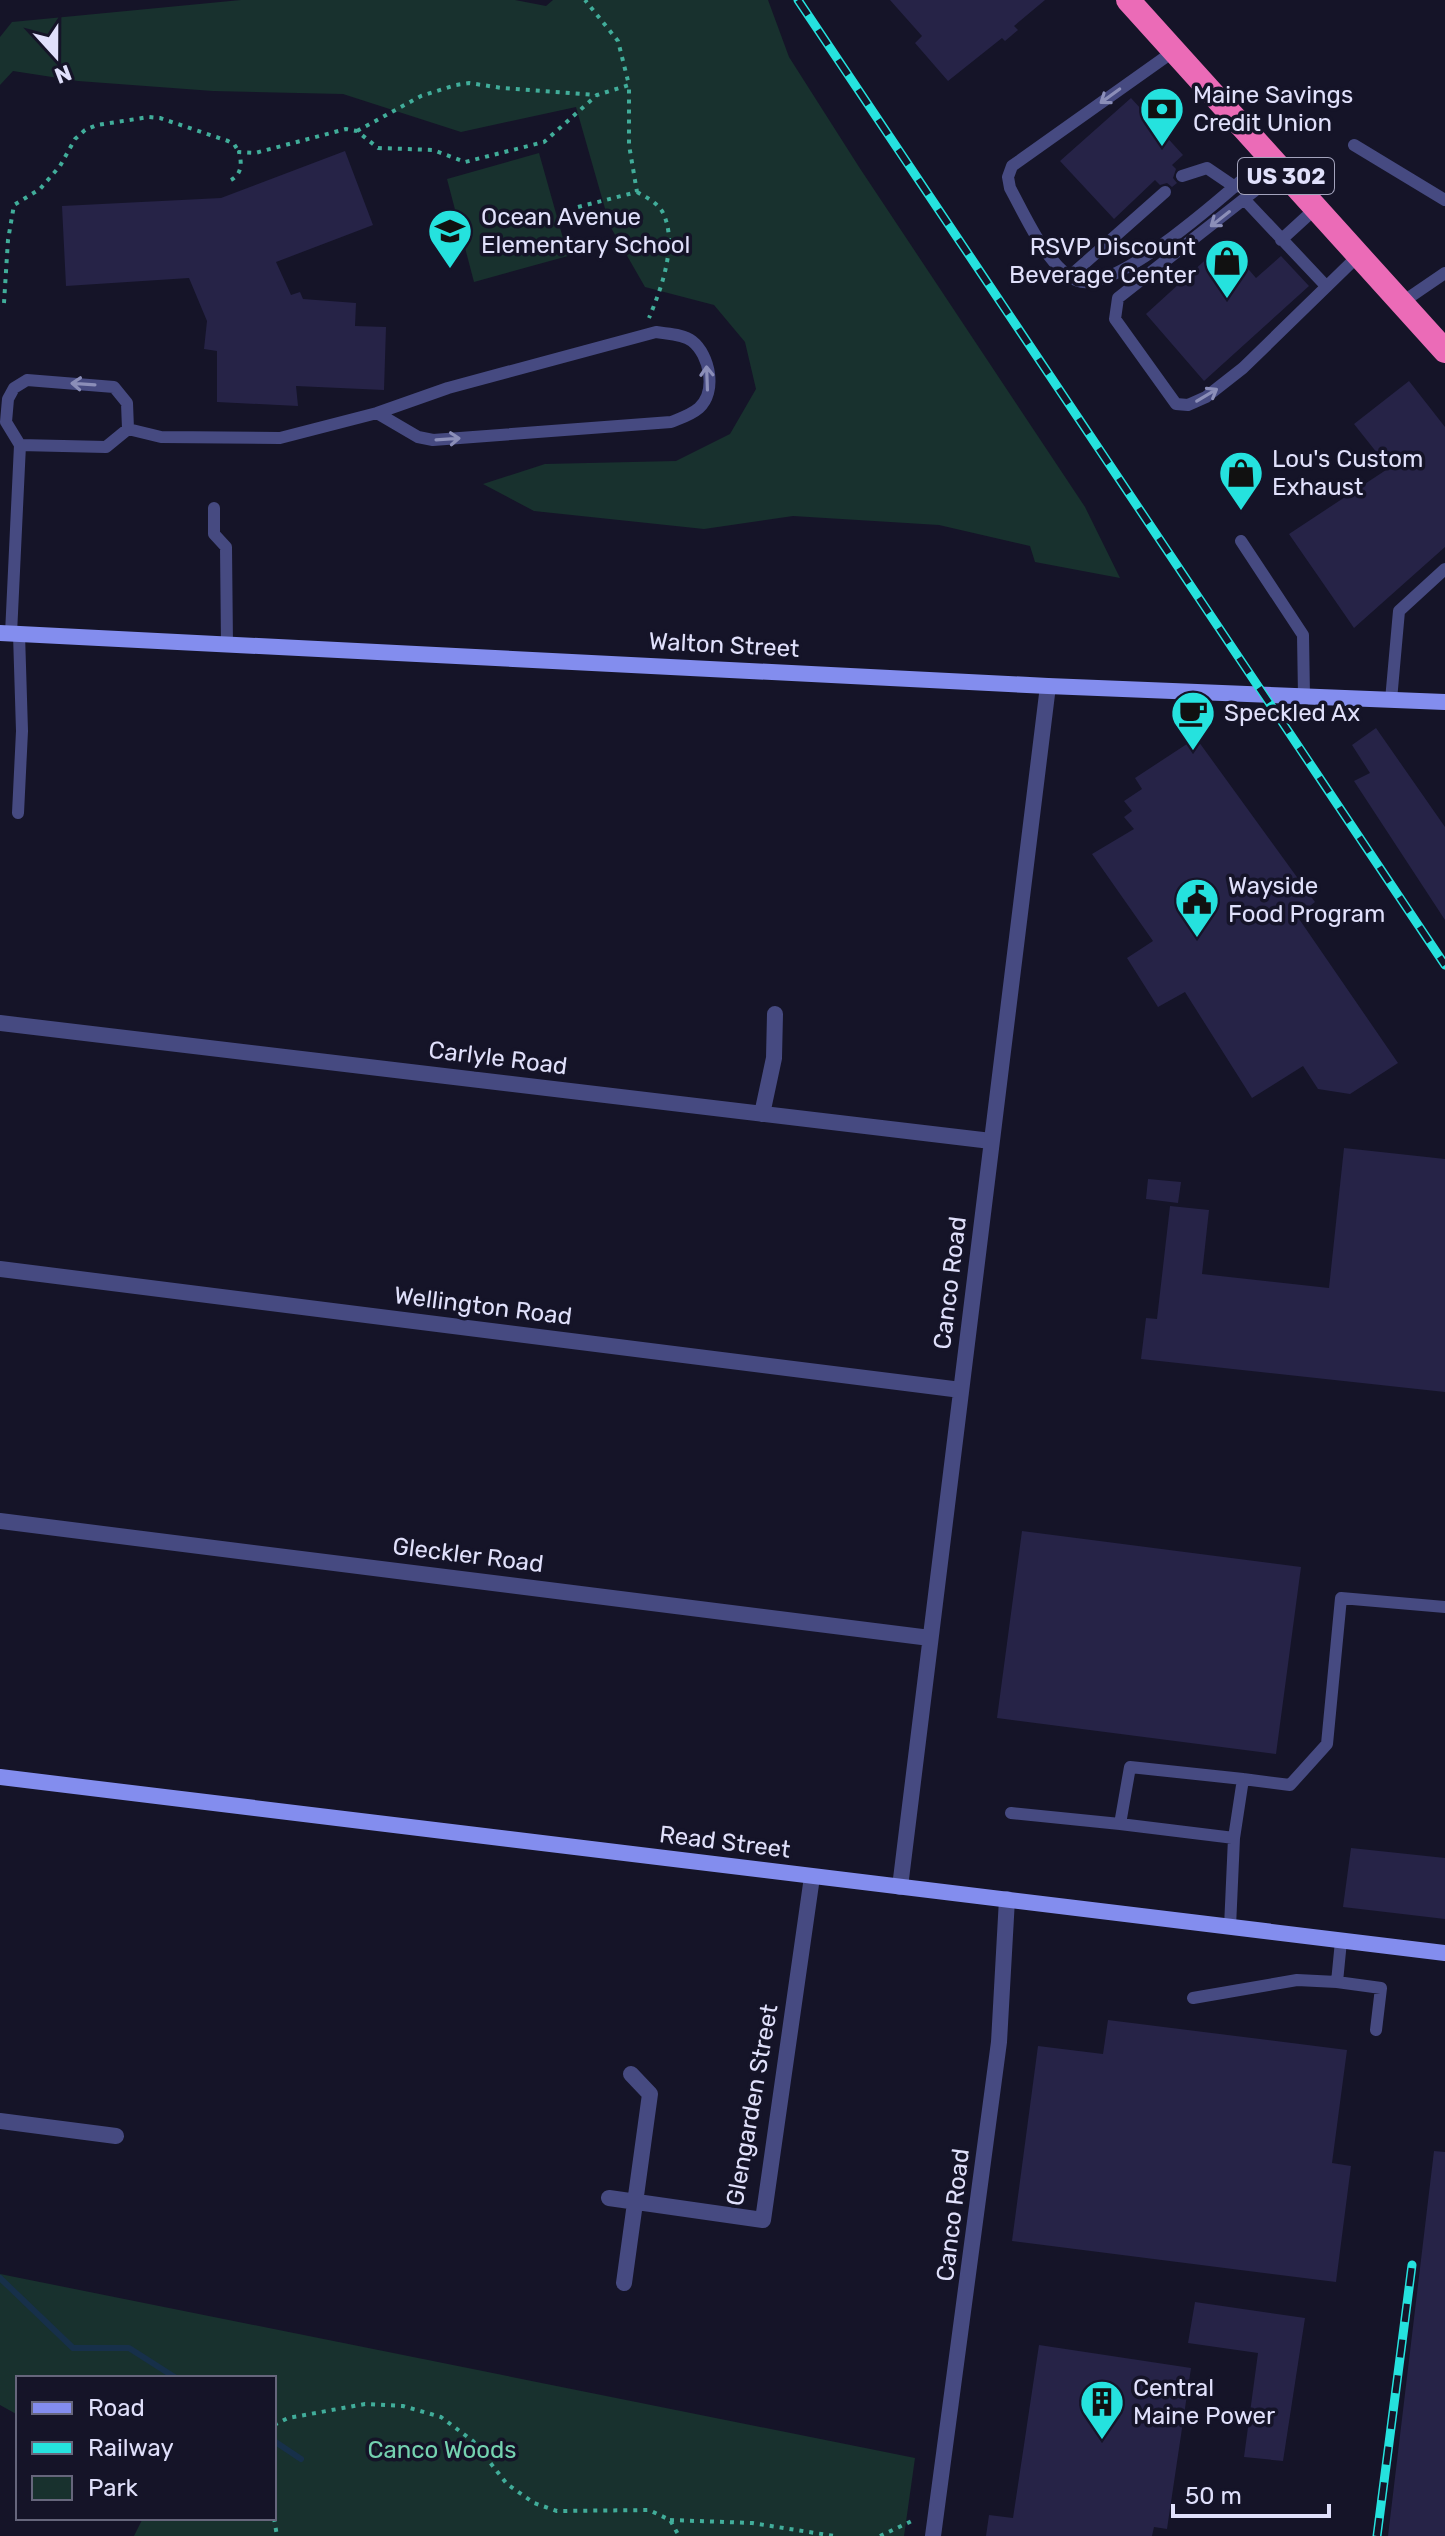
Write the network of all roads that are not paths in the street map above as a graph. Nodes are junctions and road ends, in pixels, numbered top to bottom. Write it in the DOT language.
graph roads {
  1 [pos="1128,0"];
  2 [pos="1174,51"];
  3 [pos="1354,145"];
  4 [pos="1274,164"];
  5 [pos="1182,176"];
  6 [pos="1235,187"];
  7 [pos="1165,192"];
  8 [pos="1244,199"];
  9 [pos="1445,200"];
  10 [pos="1316,208"];
  11 [pos="1281,240"];
  12 [pos="1358,256"];
  13 [pos="1445,273"];
  14 [pos="1069,277"];
  15 [pos="1326,286"];
  16 [pos="1401,303"];
  17 [pos="1445,351"];
  18 [pos="377,413"];
  19 [pos="128,429"];
  20 [pos="20,445"];
  21 [pos="214,508"];
  22 [pos="1241,541"];
  23 [pos="1445,569"];
  24 [pos="10,634"];
  25 [pos="227,645"];
  26 [pos="1048,686"];
  27 [pos="1304,696"];
  28 [pos="1391,700"];
  29 [pos="1445,702"];
  30 [pos="18,813"];
  31 [pos="775,1014"];
  32 [pos="0,1023"];
  33 [pos="762,1114"];
  34 [pos="991,1141"];
  35 [pos="0,1269"];
  36 [pos="961,1390"];
  37 [pos="0,1521"];
  38 [pos="1445,1607"];
  39 [pos="930,1638"];
  40 [pos="0,1777"];
  41 [pos="1243,1779"];
  42 [pos="1011,1813"];
  43 [pos="1120,1824"];
  44 [pos="1234,1838"];
  45 [pos="812,1877"];
  46 [pos="900,1887"];
  47 [pos="1007,1899"];
  48 [pos="1230,1927"];
  49 [pos="1341,1941"];
  50 [pos="1445,1953"];
  51 [pos="1337,1982"];
  52 [pos="1193,1998"];
  53 [pos="1376,2030"];
  54 [pos="631,2074"];
  55 [pos="0,2121"];
  56 [pos="116,2136"];
  57 [pos="609,2198"];
  58 [pos="635,2202"];
  59 [pos="624,2283"];
  60 [pos="933,2536"];
  1 -- 2 [label="highway, US 302"];
  2 -- 4 [label="highway, US 302"];
  2 -- 14 [label="lane, one-way"];
  3 -- 9 [label="lane"];
  4 -- 6 [label="lane"];
  4 -- 8 [label="lane"];
  4 -- 10 [label="highway, US 302"];
  5 -- 6 [label="lane"];
  6 -- 14 [label="lane"];
  7 -- 14 [label="lane"];
  8 -- 11 [label="lane"];
  8 -- 15 [label="lane, one-way"];
  10 -- 11 [label="lane"];
  10 -- 12 [label="highway, US 302"];
  11 -- 15 [label="lane"];
  12 -- 15 [label="lane"];
  12 -- 16 [label="highway, US 302"];
  13 -- 16 [label="lane"];
  16 -- 17 [label="highway, US 302"];
  18 -- 18 [label="lane, one-way"];
  18 -- 19 [label="lane"];
  19 -- 20 [label="lane"];
  19 -- 20 [label="lane, one-way"];
  20 -- 24 [label="lane"];
  21 -- 25 [label="lane"];
  22 -- 27 [label="lane"];
  23 -- 28 [label="lane"];
  24 -- 25 [label="street, Walton Street"];
  24 -- 30 [label="lane"];
  25 -- 26 [label="street, Walton Street"];
  26 -- 27 [label="street, Walton Street"];
  26 -- 34 [label="street, Canco Road"];
  27 -- 28 [label="street, Walton Street"];
  28 -- 29 [label="street, Walton Street"];
  31 -- 33 [label="street"];
  32 -- 33 [label="street, Carlyle Road"];
  33 -- 34 [label="street, Carlyle Road"];
  34 -- 36 [label="street, Canco Road"];
  35 -- 36 [label="street, Wellington Road"];
  36 -- 39 [label="street, Canco Road"];
  37 -- 39 [label="street, Gleckler Road"];
  38 -- 41 [label="lane"];
  39 -- 46 [label="street, Canco Road"];
  40 -- 45 [label="street, Read Street"];
  41 -- 43 [label="lane"];
  41 -- 44 [label="lane"];
  42 -- 43 [label="lane"];
  43 -- 44 [label="lane"];
  44 -- 48 [label="lane"];
  45 -- 46 [label="street, Read Street"];
  45 -- 58 [label="street, Glengarden Street"];
  46 -- 47 [label="street, Read Street"];
  47 -- 48 [label="street, Read Street"];
  47 -- 60 [label="street, Canco Road"];
  48 -- 49 [label="street, Read Street"];
  49 -- 50 [label="street, Read Street"];
  49 -- 51 [label="lane"];
  51 -- 52 [label="lane"];
  51 -- 53 [label="lane"];
  54 -- 58 [label="street"];
  55 -- 56 [label="street"];
  57 -- 58 [label="street"];
  58 -- 59 [label="street"];
}
